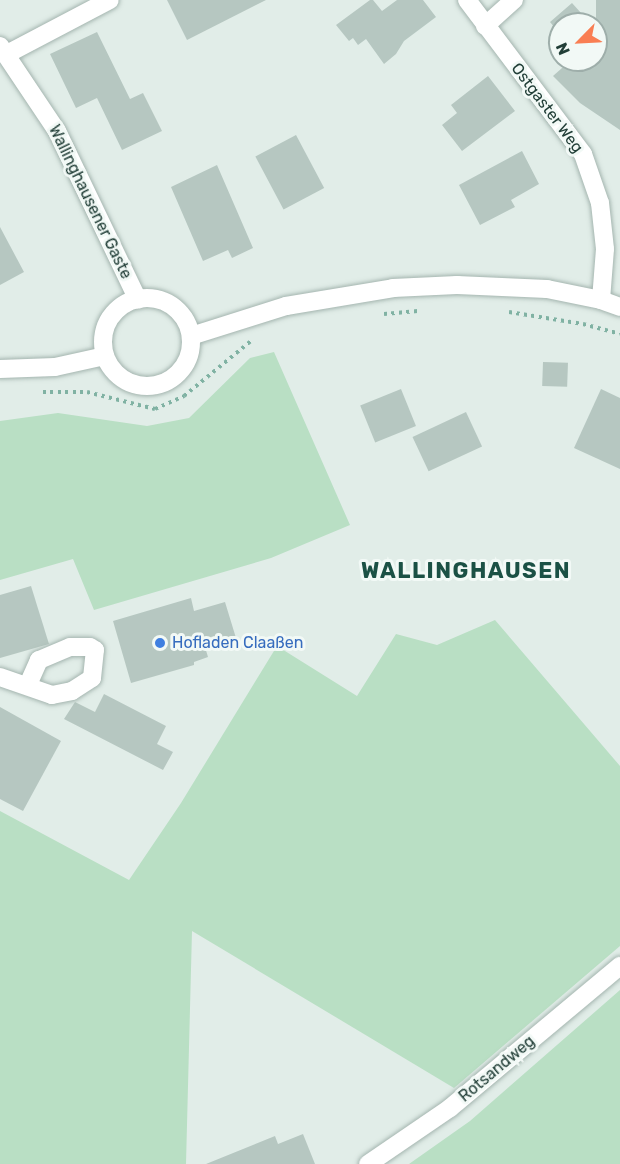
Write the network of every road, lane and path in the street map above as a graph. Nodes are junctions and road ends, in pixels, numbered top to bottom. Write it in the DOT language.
graph roads {
  1 [pos="110,0"];
  2 [pos="467,0"];
  3 [pos="514,0"];
  4 [pos="485,26"];
  5 [pos="3,50"];
  6 [pos="138,300"];
  7 [pos="601,300"];
  8 [pos="620,307"];
  9 [pos="502,310"];
  10 [pos="422,311"];
  11 [pos="377,315"];
  12 [pos="620,334"];
  13 [pos="191,336"];
  14 [pos="256,337"];
  15 [pos="105,357"];
  16 [pos="0,369"];
  17 [pos="33,392"];
  18 [pos="0,677"];
  19 [pos="28,685"];
  20 [pos="620,966"];
  21 [pos="368,1164"];
  1 -- 5 [label="street"];
  2 -- 4 [label="street, Ostgaster Weg"];
  3 -- 4 [label="street"];
  4 -- 7 [label="street, Ostgaster Weg"];
  5 -- 6 [label="street, Wallinghausener Gaste"];
  6 -- 13 [label="street"];
  6 -- 15 [label="street"];
  7 -- 8 [label="street"];
  7 -- 13 [label="street"];
  9 -- 12 [label="path"];
  10 -- 11 [label="path"];
  13 -- 15 [label="street"];
  14 -- 17 [label="path"];
  15 -- 16 [label="street"];
  18 -- 19 [label="street"];
  20 -- 21 [label="street, Rotsandweg"];
}
